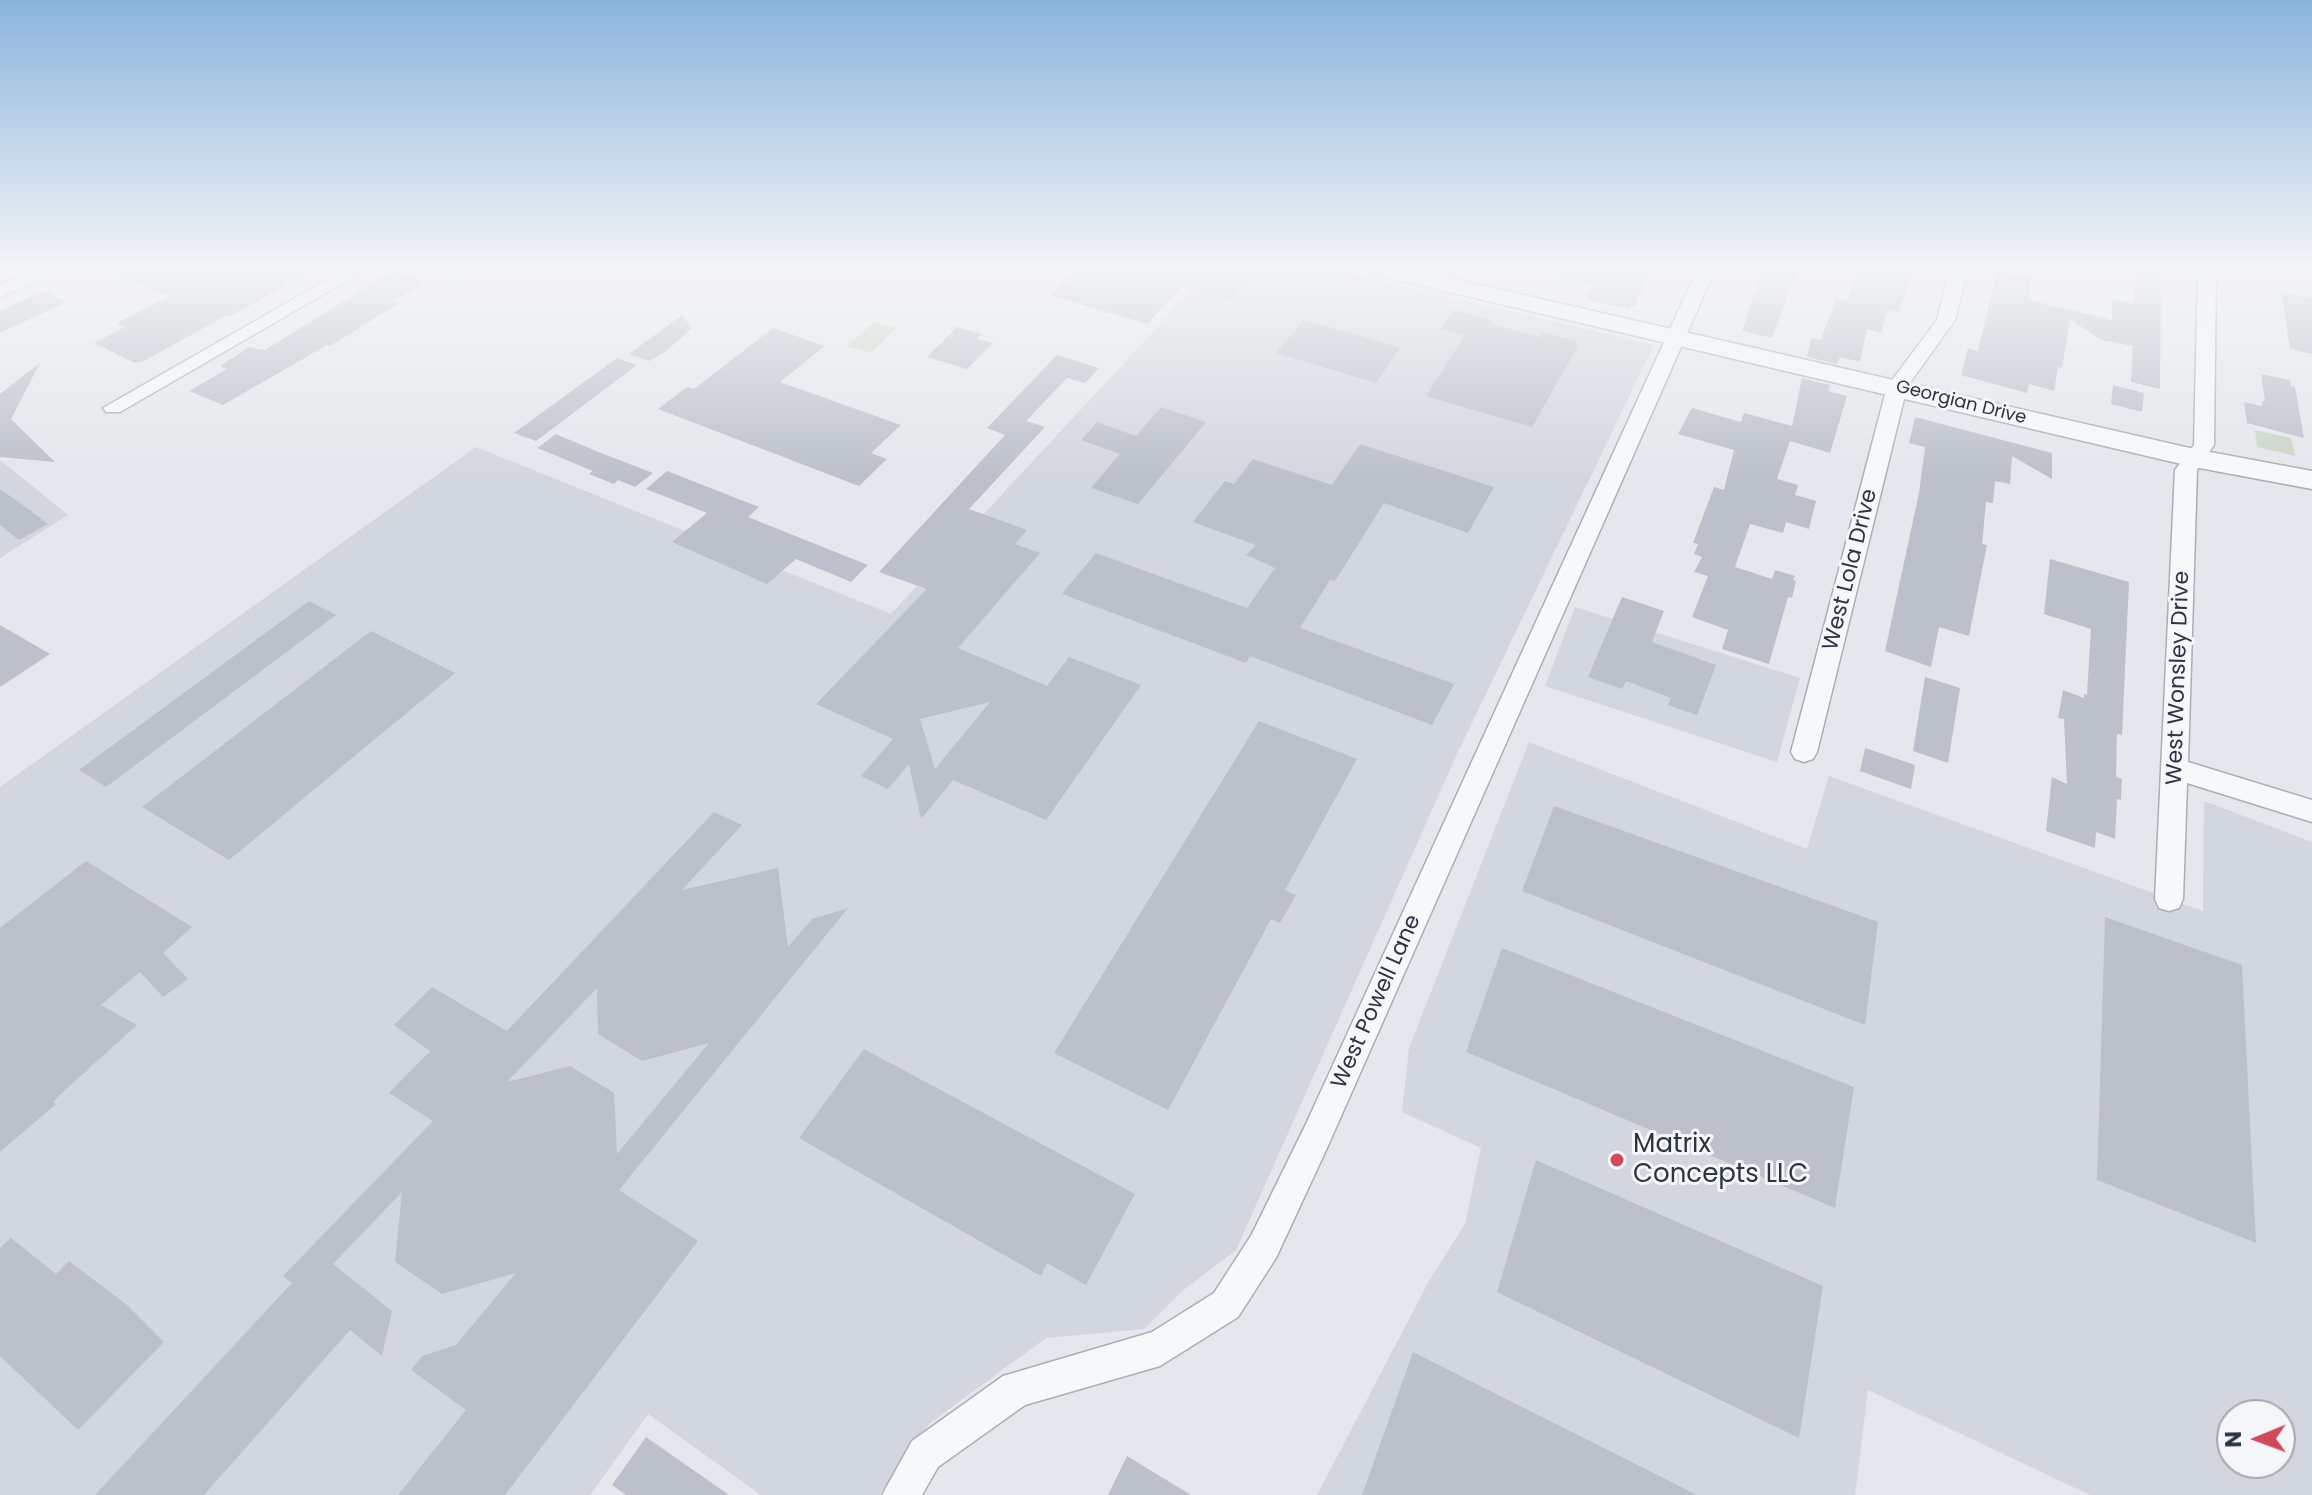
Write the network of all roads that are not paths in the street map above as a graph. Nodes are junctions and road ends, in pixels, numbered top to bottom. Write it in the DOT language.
graph roads {
  1 [pos="237,338"];
  2 [pos="1674,338"];
  3 [pos="1933,338"];
  4 [pos="2206,338"];
  5 [pos="1897,387"];
  6 [pos="113,408"];
  7 [pos="2194,458"];
  8 [pos="2312,480"];
  9 [pos="1804,752"];
  10 [pos="2176,769"];
  11 [pos="2312,811"];
  12 [pos="2169,899"];
  13 [pos="901,1495"];
  1 -- 6 [label="street"];
  2 -- 5 [label="street, Georgian Drive"];
  2 -- 13 [label="street, West Powell Lane"];
  3 -- 5 [label="street"];
  4 -- 7 [label="street, West Wonsley Drive"];
  5 -- 7 [label="street, Georgian Drive"];
  5 -- 9 [label="street, West Lola Drive"];
  7 -- 8 [label="street, Georgian Drive"];
  7 -- 10 [label="street, West Wonsley Drive"];
  10 -- 11 [label="street"];
  10 -- 12 [label="street, West Wonsley Drive"];
}
